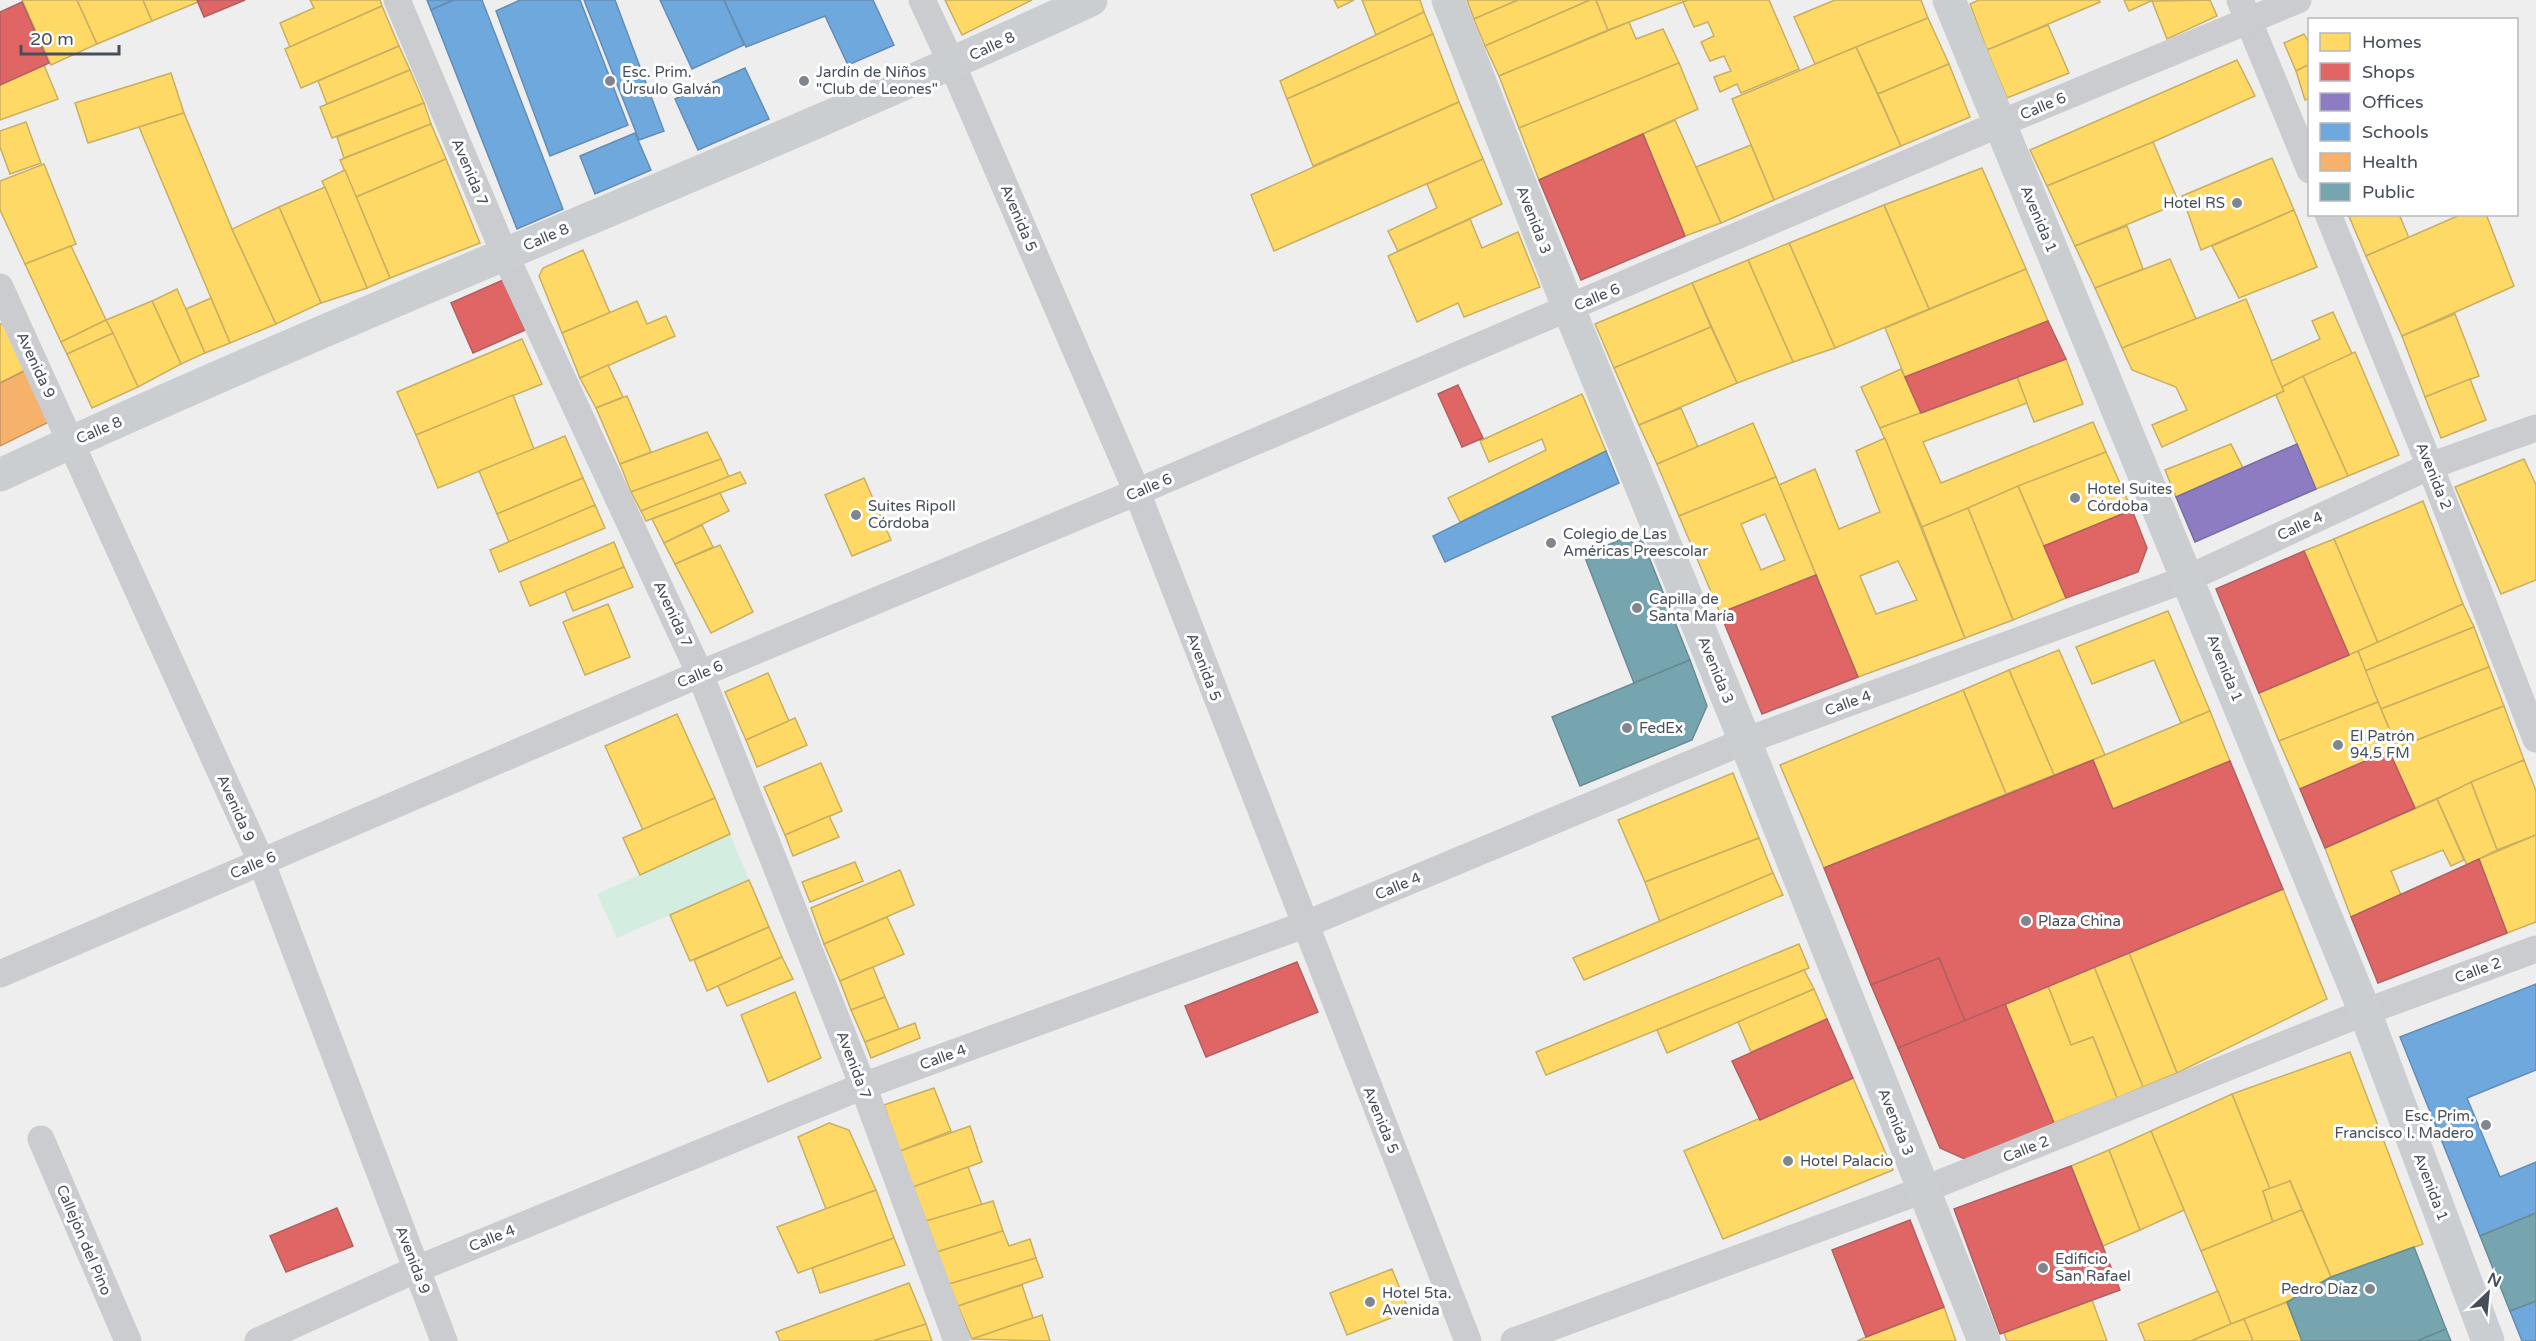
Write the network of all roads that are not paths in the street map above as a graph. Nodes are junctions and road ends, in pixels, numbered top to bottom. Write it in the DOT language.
graph roads {
  1 [pos="397,0"];
  2 [pos="922,0"];
  3 [pos="1091,0"];
  4 [pos="1448,0"];
  5 [pos="1950,0"];
  6 [pos="2292,2"];
  7 [pos="2244,10"];
  8 [pos="952,64"];
  9 [pos="1999,124"];
  10 [pos="2308,165"];
  11 [pos="2329,216"];
  12 [pos="505,255"];
  13 [pos="0,287"];
  14 [pos="1569,309"];
  15 [pos="2536,428"];
  16 [pos="71,442"];
  17 [pos="2430,466"];
  18 [pos="0,475"];
  19 [pos="1137,492"];
  20 [pos="2189,578"];
  21 [pos="700,674"];
  22 [pos="2536,739"];
  23 [pos="1745,741"];
  24 [pos="261,861"];
  25 [pos="1304,925"];
  26 [pos="2536,949"];
  27 [pos="0,974"];
  28 [pos="2365,1012"];
  29 [pos="863,1086"];
  30 [pos="41,1138"];
  31 [pos="1923,1190"];
  32 [pos="417,1269"];
  33 [pos="128,1341"];
  34 [pos="258,1341"];
  35 [pos="444,1341"];
  36 [pos="957,1341"];
  37 [pos="1468,1341"];
  38 [pos="1514,1341"];
  39 [pos="1984,1341"];
  40 [pos="2488,1341"];
  1 -- 12 [label="street, Avenida 7"];
  2 -- 8 [label="street, Avenida 5"];
  3 -- 8 [label="main road, Calle 8"];
  4 -- 14 [label="main road, Avenida 3"];
  5 -- 9 [label="main road, Avenida 1"];
  6 -- 7 [label="street, Calle 6"];
  7 -- 9 [label="street, Calle 6"];
  7 -- 10 [label="street"];
  8 -- 12 [label="main road, Calle 8"];
  8 -- 19 [label="street, Avenida 5"];
  9 -- 14 [label="street, Calle 6"];
  9 -- 20 [label="main road, Avenida 1"];
  11 -- 17 [label="street, Avenida 2"];
  12 -- 16 [label="main road, Calle 8"];
  12 -- 21 [label="street, Avenida 7"];
  13 -- 16 [label="street, Avenida 9"];
  14 -- 19 [label="street, Calle 6"];
  14 -- 23 [label="main road, Avenida 3"];
  15 -- 17 [label="street, Calle 4"];
  16 -- 18 [label="main road, Calle 8"];
  16 -- 24 [label="street, Avenida 9"];
  17 -- 20 [label="street, Calle 4"];
  17 -- 22 [label="street, Avenida 2"];
  19 -- 21 [label="street, Calle 6"];
  19 -- 25 [label="street, Avenida 5"];
  20 -- 23 [label="street, Calle 4"];
  20 -- 28 [label="main road, Avenida 1"];
  21 -- 24 [label="street, Calle 6"];
  21 -- 29 [label="street, Avenida 7"];
  23 -- 25 [label="street, Calle 4"];
  23 -- 31 [label="main road, Avenida 3"];
  24 -- 27 [label="street, Calle 6"];
  24 -- 32 [label="street, Avenida 9"];
  25 -- 29 [label="street, Calle 4"];
  25 -- 37 [label="street, Avenida 5"];
  26 -- 28 [label="street, Calle 2"];
  28 -- 31 [label="street, Calle 2"];
  28 -- 40 [label="main road, Avenida 1"];
  29 -- 32 [label="street, Calle 4"];
  29 -- 36 [label="street, Avenida 7"];
  30 -- 33 [label="street, Callejón del Pino"];
  31 -- 38 [label="street, Calle 2"];
  31 -- 39 [label="main road, Avenida 3"];
  32 -- 34 [label="street, Calle 4"];
  32 -- 35 [label="street, Avenida 9"];
}
